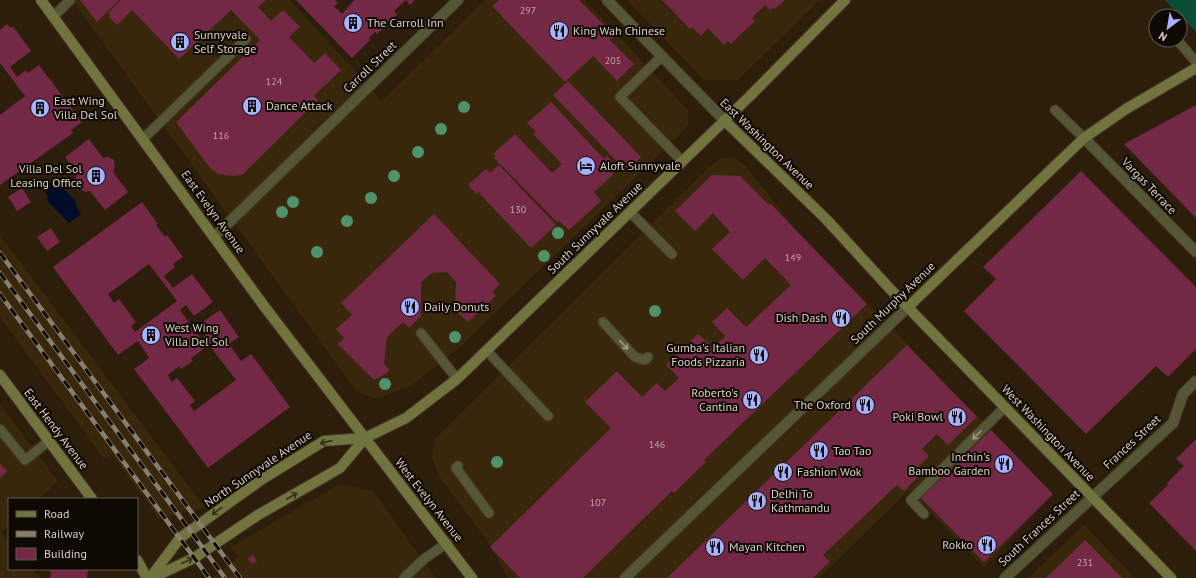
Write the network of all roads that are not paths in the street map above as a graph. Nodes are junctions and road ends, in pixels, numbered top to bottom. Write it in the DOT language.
graph roads {
  1 [pos="41,0"];
  2 [pos="70,0"];
  3 [pos="458,0"];
  4 [pos="607,0"];
  5 [pos="845,0"];
  6 [pos="53,16"];
  7 [pos="246,39"];
  8 [pos="1184,48"];
  9 [pos="661,57"];
  10 [pos="1196,62"];
  11 [pos="1196,68"];
  12 [pos="1055,110"];
  13 [pos="724,120"];
  14 [pos="1084,138"];
  15 [pos="143,139"];
  16 [pos="682,161"];
  17 [pos="630,212"];
  18 [pos="215,236"];
  19 [pos="1196,252"];
  20 [pos="672,254"];
  21 [pos="908,307"];
  22 [pos="603,322"];
  23 [pos="422,333"];
  24 [pos="487,351"];
  25 [pos="648,357"];
  26 [pos="0,375"];
  27 [pos="457,379"];
  28 [pos="1196,382"];
  29 [pos="1005,407"];
  30 [pos="548,416"];
  31 [pos="0,430"];
  32 [pos="365,438"];
  33 [pos="49,441"];
  34 [pos="458,466"];
  35 [pos="1092,496"];
  36 [pos="91,498"];
  37 [pos="489,513"];
  38 [pos="924,514"];
  39 [pos="447,543"];
  40 [pos="138,561"];
  41 [pos="150,578"];
  42 [pos="404,578"];
  43 [pos="472,578"];
  44 [pos="625,578"];
  45 [pos="1005,578"];
  46 [pos="1171,578"];
  1 -- 6 [label="main road, East Evelyn Avenue"];
  2 -- 6 [label="lane"];
  3 -- 18 [label="street, Carroll Street"];
  4 -- 9 [label="street, East Washington Avenue"];
  5 -- 13 [label="main road, South Sunnyvale Avenue"];
  6 -- 15 [label="main road, East Evelyn Avenue"];
  7 -- 15 [label="lane"];
  8 -- 10 [label="lane"];
  9 -- 13 [label="street, East Washington Avenue"];
  9 -- 16 [label="lane"];
  11 -- 14 [label="main road, South Murphy Avenue"];
  12 -- 14 [label="lane"];
  13 -- 16 [label="main road, South Sunnyvale Avenue"];
  13 -- 21 [label="main road, East Washington Avenue"];
  14 -- 19 [label="street, Vargas Terrace"];
  14 -- 21 [label="main road, South Murphy Avenue"];
  15 -- 18 [label="main road, East Evelyn Avenue"];
  16 -- 17 [label="main road, South Sunnyvale Avenue"];
  17 -- 20 [label="lane"];
  17 -- 24 [label="main road, South Sunnyvale Avenue"];
  18 -- 32 [label="main road, East Evelyn Avenue"];
  21 -- 29 [label="main road, West Washington Avenue"];
  21 -- 44 [label="street, South Murphy Avenue"];
  22 -- 25 [label="lane, one-way"];
  23 -- 27 [label="lane"];
  24 -- 27 [label="main road, South Sunnyvale Avenue"];
  24 -- 30 [label="lane"];
  26 -- 33 [label="main road, East Hendy Avenue"];
  27 -- 32 [label="main road, South Sunnyvale Avenue"];
  28 -- 35 [label="street, Frances Street"];
  29 -- 35 [label="main road, West Washington Avenue"];
  29 -- 38 [label="lane, one-way"];
  31 -- 33 [label="lane"];
  32 -- 39 [label="main road, West Evelyn Avenue"];
  41 -- 32 [label="main road, one-way"];
  32 -- 41 [label="main road, North Sunnyvale Avenue, one-way"];
  33 -- 36 [label="main road, East Hendy Avenue"];
  34 -- 37 [label="lane"];
  35 -- 45 [label="street, South Frances Street"];
  35 -- 46 [label="main road, West Washington Avenue"];
  39 -- 42 [label="lane"];
  39 -- 43 [label="main road, West Evelyn Avenue"];
  40 -- 41 [label="main road"];
}
